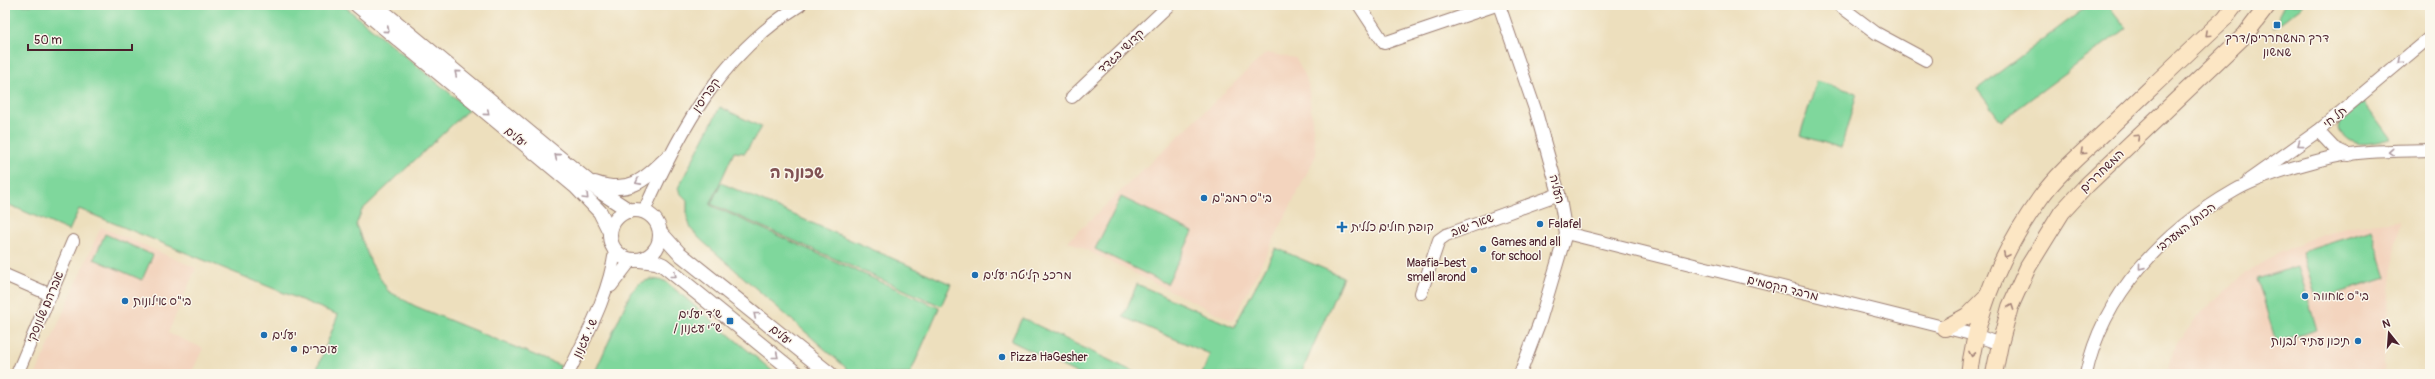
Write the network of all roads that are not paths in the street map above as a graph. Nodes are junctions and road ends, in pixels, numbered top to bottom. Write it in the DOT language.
graph roads {
  1 [pos="357,5"];
  2 [pos="375,5"];
  3 [pos="800,5"];
  4 [pos="1169,5"];
  5 [pos="1359,5"];
  6 [pos="1496,5"];
  7 [pos="1499,5"];
  8 [pos="1838,5"];
  9 [pos="2235,5"];
  10 [pos="2268,5"];
  11 [pos="2430,37"];
  12 [pos="1926,60"];
  13 [pos="1072,97"];
  14 [pos="2318,131"];
  15 [pos="2430,150"];
  16 [pos="2350,156"];
  17 [pos="668,157"];
  18 [pos="587,180"];
  19 [pos="2234,191"];
  20 [pos="1559,194"];
  21 [pos="630,210"];
  22 [pos="644,212"];
  23 [pos="610,232"];
  24 [pos="660,232"];
  25 [pos="1566,233"];
  26 [pos="73,241"];
  27 [pos="615,251"];
  28 [pos="635,260"];
  29 [pos="5,275"];
  30 [pos="1421,293"];
  31 [pos="51,295"];
  32 [pos="1986,297"];
  33 [pos="602,301"];
  34 [pos="1945,328"];
  35 [pos="1976,335"];
  36 [pos="2000,344"];
  37 [pos="17,374"];
  38 [pos="568,374"];
  39 [pos="797,374"];
  40 [pos="830,374"];
  41 [pos="1520,374"];
  42 [pos="1969,374"];
  43 [pos="1994,374"];
  44 [pos="2086,374"];
  1 -- 23 [label="street, יעלים, one-way"];
  18 -- 2 [label="street, יעלים, one-way"];
  3 -- 17 [label="street, קפריסין"];
  4 -- 13 [label="street, קדושי בגדד"];
  5 -- 6 [label="street"];
  7 -- 20 [label="street, העליה"];
  8 -- 12 [label="street"];
  9 -- 32 [label="main road, one-way"];
  36 -- 10 [label="main road, המשחררים, one-way"];
  11 -- 14 [label="street, תל חי, one-way"];
  14 -- 16 [label="street"];
  14 -- 19 [label="street, תל חי, one-way"];
  15 -- 16 [label="street, הכותל המערבי, one-way"];
  16 -- 19 [label="street, הכותל המערבי"];
  17 -- 18 [label="street, one-way"];
  17 -- 22 [label="street, קפריסין"];
  18 -- 21 [label="street, יעלים"];
  19 -- 44 [label="street, הכותל המערבי, one-way"];
  20 -- 25 [label="street, העליה"];
  20 -- 30 [label="street, שאר ישוב"];
  21 -- 22 [label="street"];
  21 -- 23 [label="street"];
  22 -- 24 [label="street"];
  23 -- 27 [label="street"];
  24 -- 28 [label="street"];
  40 -- 24 [label="street, יעלים, one-way"];
  25 -- 34 [label="street, מרבד הקסמים"];
  25 -- 41 [label="street, העליה"];
  26 -- 31 [label="street, אברהם שלונסקי"];
  27 -- 28 [label="street"];
  27 -- 33 [label="street, ש.י. עגנון"];
  28 -- 33 [label="street, ש.י. עגנון"];
  28 -- 39 [label="street, יעלים, one-way"];
  29 -- 31 [label="street"];
  31 -- 37 [label="street, אברהם שלונסקי"];
  32 -- 34 [label="main road"];
  32 -- 35 [label="main road"];
  33 -- 38 [label="street, ש.י. עגנון"];
  34 -- 35 [label="street, מרבד הקסמים"];
  35 -- 36 [label="street, מרבד הקסמים"];
  35 -- 42 [label="main road, one-way"];
  36 -- 43 [label="main road, המשחררים"];
}
